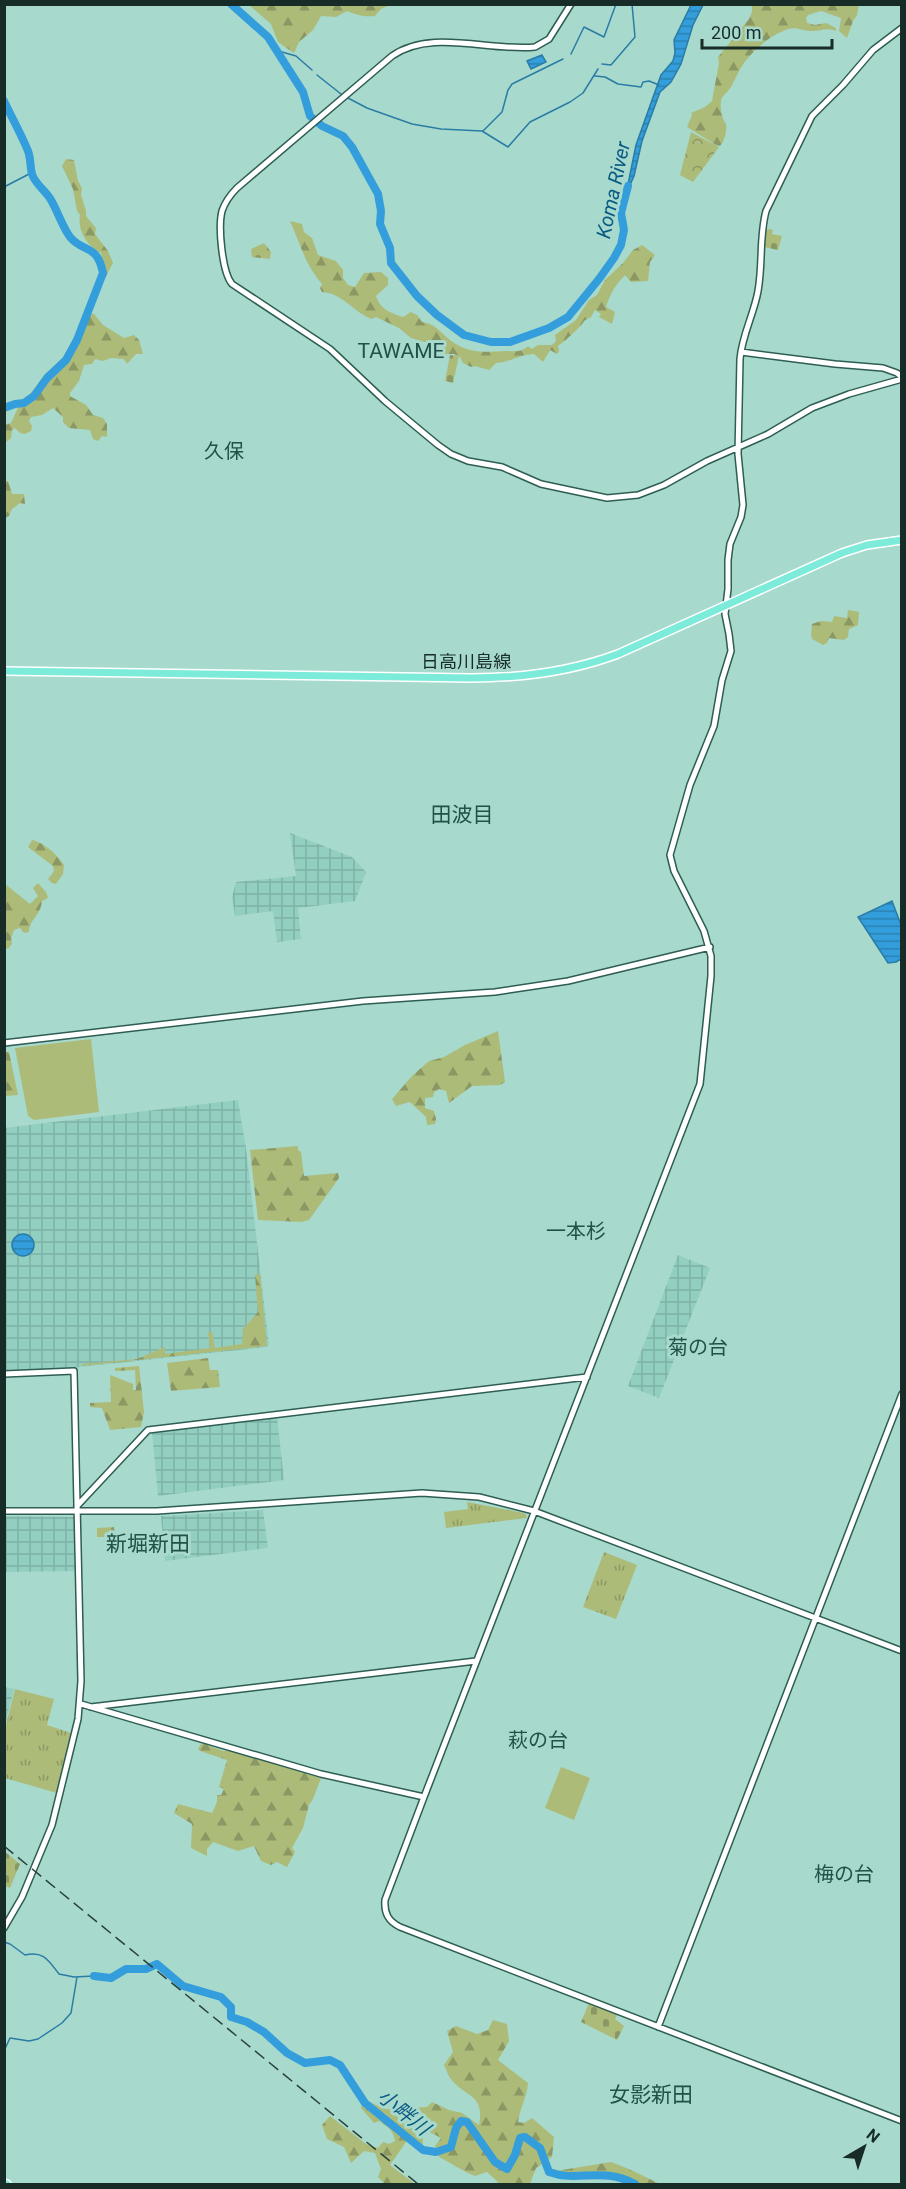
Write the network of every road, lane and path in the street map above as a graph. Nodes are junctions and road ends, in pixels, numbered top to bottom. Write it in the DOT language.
graph roads {
  1 [pos="571,4"];
  2 [pos="902,28"];
  3 [pos="741,352"];
  4 [pos="902,378"];
  5 [pos="738,447"];
  6 [pos="902,540"];
  7 [pos="726,604"];
  8 [pos="4,671"];
  9 [pos="710,947"];
  10 [pos="4,1043"];
  11 [pos="4,1374"];
  12 [pos="587,1377"];
  13 [pos="902,1394"];
  14 [pos="77,1509"];
  15 [pos="4,1511"];
  16 [pos="534,1511"];
  17 [pos="815,1618"];
  18 [pos="902,1652"];
  19 [pos="476,1662"];
  20 [pos="81,1704"];
  21 [pos="91,1707"];
  22 [pos="424,1797"];
  23 [pos="4,1929"];
  24 [pos="658,2027"];
  25 [pos="902,2121"];
  1 -- 5 [label="street"];
  2 -- 3 [label="street"];
  3 -- 4 [label="street"];
  3 -- 5 [label="street"];
  4 -- 5 [label="street"];
  5 -- 7 [label="street"];
  6 -- 7 [label="main road, 日高川島線"];
  7 -- 8 [label="main road, 日高川島線"];
  7 -- 9 [label="street"];
  9 -- 10 [label="street"];
  9 -- 12 [label="street"];
  11 -- 14 [label="street"];
  12 -- 14 [label="street"];
  12 -- 16 [label="street"];
  13 -- 17 [label="street"];
  14 -- 15 [label="street"];
  14 -- 16 [label="street"];
  14 -- 20 [label="street"];
  16 -- 17 [label="street"];
  16 -- 19 [label="street"];
  17 -- 18 [label="street"];
  17 -- 24 [label="street"];
  19 -- 21 [label="street"];
  19 -- 22 [label="street"];
  20 -- 21 [label="street"];
  20 -- 23 [label="street"];
  21 -- 22 [label="street"];
  22 -- 24 [label="street"];
  24 -- 25 [label="street"];
}
